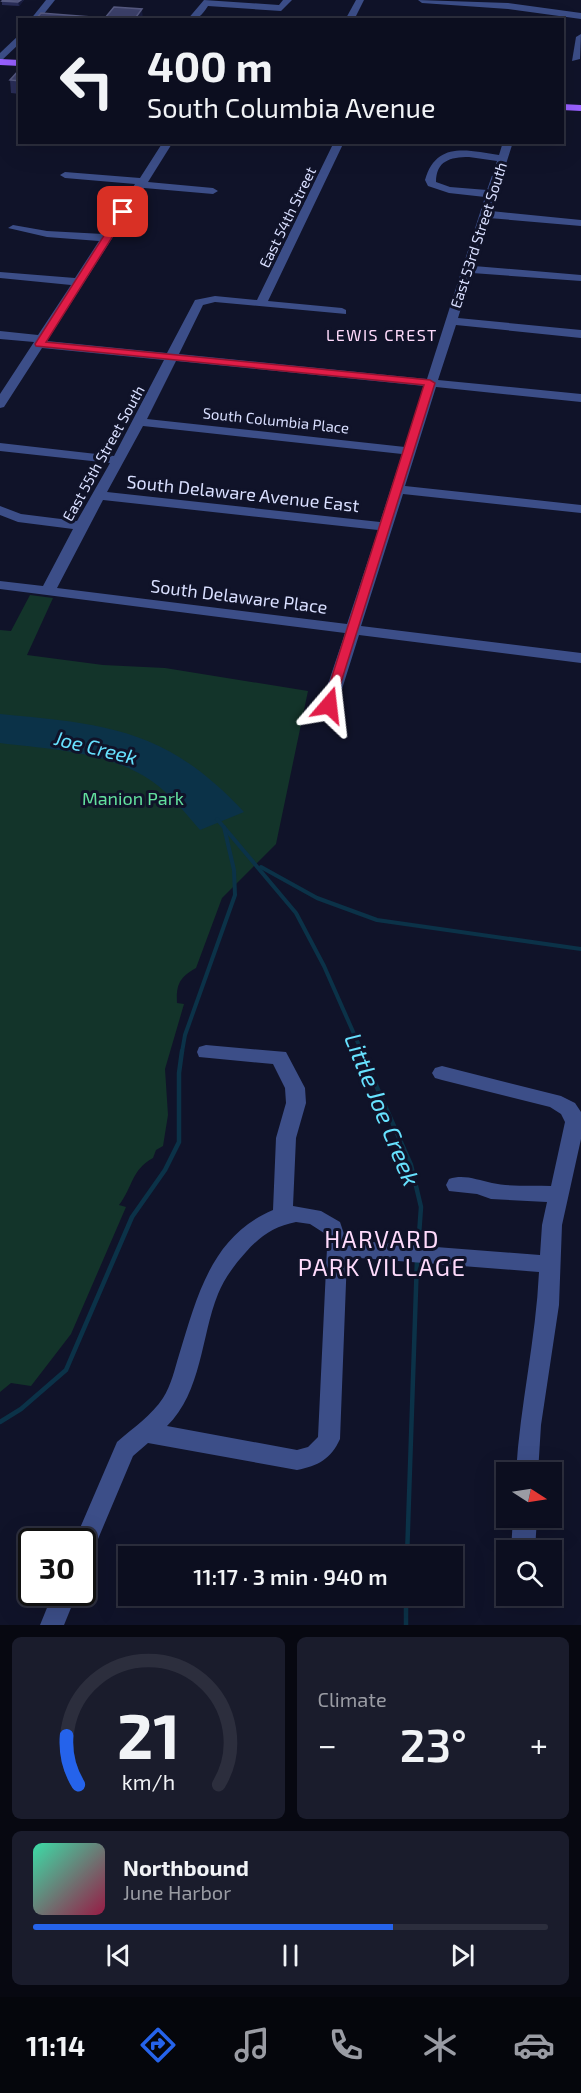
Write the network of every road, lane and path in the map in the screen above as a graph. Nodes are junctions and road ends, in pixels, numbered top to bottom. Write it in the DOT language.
graph roads {
  1 [pos="51,0"];
  2 [pos="288,0"];
  3 [pos="360,0"];
  4 [pos="422,0"];
  5 [pos="207,2"];
  6 [pos="234,5"];
  7 [pos="508,6"];
  8 [pos="228,14"];
  9 [pos="581,15"];
  10 [pos="36,18"];
  11 [pos="190,18"];
  12 [pos="350,18"];
  13 [pos="504,18"];
  14 [pos="581,37"];
  15 [pos="18,39"];
  16 [pos="578,59"];
  17 [pos="0,61"];
  18 [pos="18,63"];
  19 [pos="564,106"];
  20 [pos="581,108"];
  21 [pos="167,144"];
  22 [pos="338,144"];
  23 [pos="507,144"];
  24 [pos="503,159"];
  25 [pos="65,175"];
  26 [pos="141,183"];
  27 [pos="213,191"];
  28 [pos="492,194"];
  29 [pos="486,214"];
  30 [pos="581,223"];
  31 [pos="13,228"];
  32 [pos="107,238"];
  33 [pos="467,269"];
  34 [pos="0,275"];
  35 [pos="581,278"];
  36 [pos="79,282"];
  37 [pos="261,303"];
  38 [pos="342,312"];
  39 [pos="450,321"];
  40 [pos="581,334"];
  41 [pos="0,335"];
  42 [pos="41,342"];
  43 [pos="172,356"];
  44 [pos="430,383"];
  45 [pos="581,398"];
  46 [pos="0,404"];
  47 [pos="139,422"];
  48 [pos="0,447"];
  49 [pos="409,451"];
  50 [pos="117,460"];
  51 [pos="397,489"];
  52 [pos="98,495"];
  53 [pos="581,509"];
  54 [pos="0,510"];
  55 [pos="81,526"];
  56 [pos="385,527"];
  57 [pos="0,585"];
  58 [pos="48,591"];
  59 [pos="353,630"];
  60 [pos="581,657"];
  61 [pos="329,705"];
  62 [pos="206,1052"];
  63 [pos="442,1073"];
  64 [pos="456,1185"];
  65 [pos="558,1194"];
  66 [pos="283,1213"];
  67 [pos="337,1248"];
  68 [pos="550,1264"];
  69 [pos="145,1432"];
  70 [pos="528,1462"];
  71 [pos="91,1528"];
  72 [pos="60,1606"];
  73 [pos="52,1625"];
  1 -- 10 [label="street"];
  2 -- 6 [label="street"];
  3 -- 12 [label="street"];
  4 -- 7 [label="street"];
  5 -- 6 [label="street"];
  5 -- 11 [label="street"];
  6 -- 8 [label="street"];
  7 -- 9 [label="street"];
  7 -- 13 [label="street"];
  14 -- 16 [label="street"];
  15 -- 17 [label="street"];
  17 -- 18 [label="main road"];
  19 -- 20 [label="main road"];
  21 -- 26 [label="street"];
  22 -- 37 [label="street, East 54th Street"];
  23 -- 24 [label="street, East 53rd Street South"];
  24 -- 28 [label="street, East 53rd Street South"];
  24 -- 28 [label="street"];
  25 -- 26 [label="street"];
  26 -- 27 [label="street"];
  26 -- 32 [label="street"];
  28 -- 29 [label="street, East 53rd Street South"];
  29 -- 30 [label="street"];
  29 -- 33 [label="street, East 53rd Street South"];
  31 -- 32 [label="street"];
  32 -- 36 [label="street"];
  33 -- 35 [label="street"];
  33 -- 39 [label="street, East 53rd Street South"];
  34 -- 36 [label="street"];
  36 -- 42 [label="street"];
  37 -- 38 [label="street"];
  37 -- 43 [label="street, East 55th Street South"];
  39 -- 40 [label="street"];
  39 -- 44 [label="street, East 53rd Street South"];
  41 -- 42 [label="street"];
  42 -- 43 [label="street"];
  42 -- 46 [label="street"];
  43 -- 44 [label="street"];
  43 -- 47 [label="street, East 55th Street South"];
  44 -- 45 [label="street"];
  44 -- 49 [label="street, East 53rd Street South"];
  47 -- 49 [label="street, South Columbia Place"];
  47 -- 50 [label="street, East 55th Street South"];
  48 -- 50 [label="street"];
  49 -- 51 [label="street, East 53rd Street South"];
  50 -- 52 [label="street, East 55th Street South"];
  51 -- 53 [label="street"];
  51 -- 56 [label="street, East 53rd Street South"];
  52 -- 55 [label="street, East 55th Street South"];
  52 -- 56 [label="street, South Delaware Avenue East"];
  54 -- 55 [label="street"];
  55 -- 58 [label="street, East 55th Street South"];
  56 -- 59 [label="street, East 53rd Street South"];
  57 -- 58 [label="street, South Delaware Place"];
  58 -- 59 [label="street, South Delaware Place"];
  59 -- 60 [label="street, South Delaware Place"];
  59 -- 61 [label="street, East 53rd Street South"];
  62 -- 66 [label="street"];
  63 -- 65 [label="street"];
  64 -- 65 [label="street"];
  65 -- 68 [label="street"];
  66 -- 67 [label="street"];
  66 -- 69 [label="street"];
  67 -- 68 [label="street"];
  67 -- 69 [label="street"];
  68 -- 70 [label="street"];
  69 -- 71 [label="street"];
  72 -- 73 [label="street"];
}
